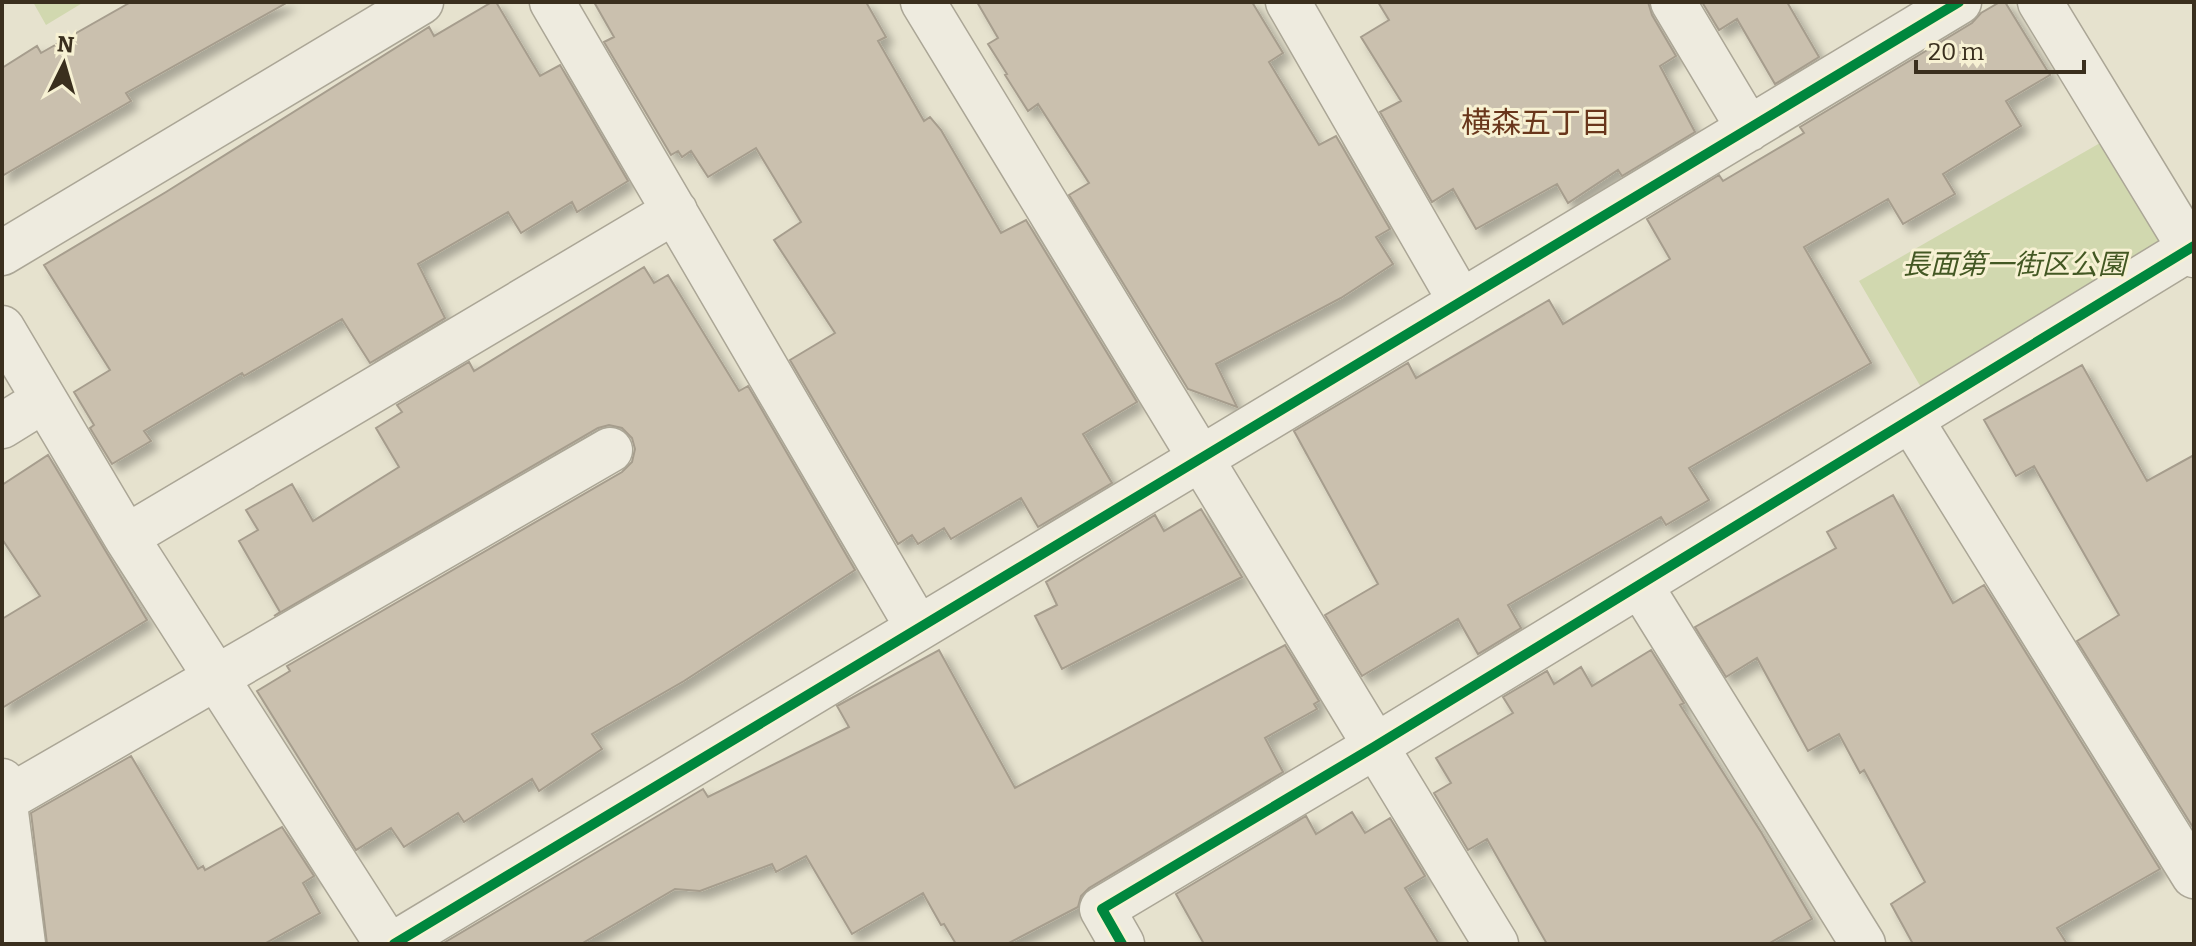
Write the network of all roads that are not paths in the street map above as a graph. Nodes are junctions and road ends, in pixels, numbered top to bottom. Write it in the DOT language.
graph roads {
  1 [pos="421,2"];
  2 [pos="552,2"];
  3 [pos="923,2"];
  4 [pos="1288,2"];
  5 [pos="1673,2"];
  6 [pos="1959,2"];
  7 [pos="2040,2"];
  8 [pos="1749,129"];
  9 [pos="675,211"];
  10 [pos="2193,250"];
  11 [pos="2,253"];
  12 [pos="1461,302"];
  13 [pos="2,328"];
  14 [pos="44,400"];
  15 [pos="1911,420"];
  16 [pos="2,426"];
  17 [pos="610,450"];
  18 [pos="1201,458"];
  19 [pos="126,537"];
  20 [pos="1640,585"];
  21 [pos="918,628"];
  22 [pos="217,679"];
  23 [pos="1374,747"];
  24 [pos="4,790"];
  25 [pos="2194,876"];
  26 [pos="1109,940"];
  27 [pos="23,944"];
  28 [pos="387,944"];
  29 [pos="394,944"];
  30 [pos="1496,944"];
  31 [pos="1863,944"];
  1 -- 11 [label="street"];
  2 -- 9 [label="street"];
  3 -- 18 [label="street"];
  4 -- 12 [label="street"];
  5 -- 8 [label="street"];
  6 -- 8 [label="street"];
  7 -- 10 [label="street"];
  8 -- 12 [label="street"];
  9 -- 19 [label="street"];
  9 -- 21 [label="street"];
  10 -- 15 [label="street"];
  12 -- 18 [label="street"];
  13 -- 14 [label="street"];
  14 -- 16 [label="street"];
  14 -- 19 [label="street"];
  15 -- 20 [label="street"];
  15 -- 25 [label="street"];
  17 -- 22 [label="street"];
  18 -- 21 [label="street"];
  18 -- 23 [label="street"];
  19 -- 22 [label="street"];
  20 -- 23 [label="street"];
  20 -- 31 [label="street"];
  21 -- 29 [label="street"];
  22 -- 24 [label="street"];
  22 -- 28 [label="street"];
  23 -- 26 [label="street"];
  23 -- 30 [label="street"];
  24 -- 27 [label="street"];
}
